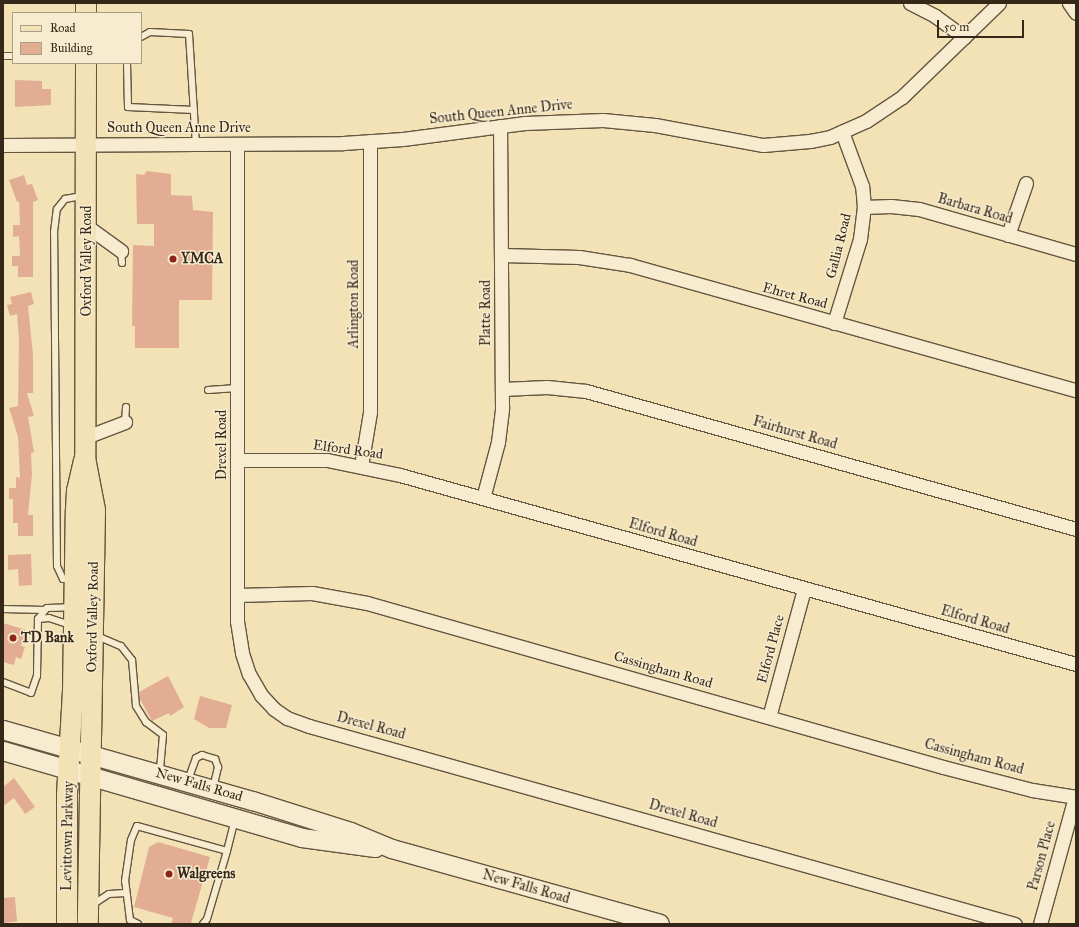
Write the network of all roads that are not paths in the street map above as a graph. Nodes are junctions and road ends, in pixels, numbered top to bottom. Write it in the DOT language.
graph roads {
  1 [pos="910,3"];
  2 [pos="999,3"];
  3 [pos="1069,3"];
  4 [pos="1076,13"];
  5 [pos="142,36"];
  6 [pos="964,38"];
  7 [pos="86,64"];
  8 [pos="127,64"];
  9 [pos="194,110"];
  10 [pos="500,126"];
  11 [pos="842,132"];
  12 [pos="370,141"];
  13 [pos="88,144"];
  14 [pos="196,144"];
  15 [pos="237,144"];
  16 [pos="3,145"];
  17 [pos="1026,183"];
  18 [pos="88,194"];
  19 [pos="864,207"];
  20 [pos="88,227"];
  21 [pos="1008,235"];
  22 [pos="1076,254"];
  23 [pos="502,255"];
  24 [pos="122,257"];
  25 [pos="834,323"];
  26 [pos="238,388"];
  27 [pos="502,389"];
  28 [pos="208,390"];
  29 [pos="1076,390"];
  30 [pos="126,407"];
  31 [pos="125,422"];
  32 [pos="86,437"];
  33 [pos="85,458"];
  34 [pos="238,460"];
  35 [pos="361,466"];
  36 [pos="483,498"];
  37 [pos="1076,529"];
  38 [pos="75,578"];
  39 [pos="804,589"];
  40 [pos="238,594"];
  41 [pos="3,609"];
  42 [pos="45,610"];
  43 [pos="77,614"];
  44 [pos="38,619"];
  45 [pos="89,642"];
  46 [pos="1076,664"];
  47 [pos="3,682"];
  48 [pos="769,717"];
  49 [pos="3,730"];
  50 [pos="70,749"];
  51 [pos="3,751"];
  52 [pos="89,754"];
  53 [pos="68,771"];
  54 [pos="160,774"];
  55 [pos="89,777"];
  56 [pos="187,782"];
  57 [pos="213,789"];
  58 [pos="1076,797"];
  59 [pos="235,818"];
  60 [pos="392,849"];
  61 [pos="227,851"];
  62 [pos="125,893"];
  63 [pos="89,916"];
  64 [pos="67,924"];
  65 [pos="138,924"];
  66 [pos="203,924"];
  67 [pos="660,924"];
  68 [pos="1015,924"];
  69 [pos="1040,924"];
  1 -- 6 [label="street"];
  2 -- 6 [label="street, South Queen Anne Drive"];
  3 -- 4 [label="street"];
  5 -- 9 [label="lane"];
  6 -- 11 [label="street, South Queen Anne Drive"];
  7 -- 13 [label="main road, Oxford Valley Road"];
  8 -- 9 [label="lane"];
  9 -- 14 [label="lane"];
  10 -- 11 [label="street, South Queen Anne Drive"];
  10 -- 12 [label="street, South Queen Anne Drive"];
  10 -- 23 [label="street, Platte Road"];
  11 -- 19 [label="street, Gallia Road"];
  12 -- 15 [label="street, South Queen Anne Drive"];
  12 -- 35 [label="street, Arlington Road"];
  13 -- 14 [label="street, South Queen Anne Drive"];
  13 -- 16 [label="street, South Queen Anne Drive"];
  13 -- 18 [label="main road, Oxford Valley Road"];
  14 -- 15 [label="street, South Queen Anne Drive"];
  15 -- 26 [label="street, Drexel Road"];
  17 -- 21 [label="street"];
  18 -- 20 [label="main road, Oxford Valley Road"];
  18 -- 38 [label="lane"];
  19 -- 21 [label="street, Barbara Road"];
  19 -- 25 [label="street, Gallia Road"];
  20 -- 24 [label="street"];
  20 -- 32 [label="main road, Oxford Valley Road"];
  21 -- 22 [label="street, Barbara Road"];
  23 -- 25 [label="street, Ehret Road"];
  23 -- 27 [label="street, Platte Road"];
  25 -- 29 [label="street, Ehret Road"];
  26 -- 28 [label="lane"];
  26 -- 34 [label="street, Drexel Road"];
  27 -- 36 [label="street, Platte Road"];
  27 -- 37 [label="street, Fairhurst Road"];
  30 -- 31 [label="lane"];
  31 -- 32 [label="street"];
  32 -- 33 [label="main road, Oxford Valley Road"];
  33 -- 38 [label="main road, Oxford Valley Road"];
  33 -- 45 [label="main road, Oxford Valley Road"];
  34 -- 35 [label="street, Elford Road"];
  34 -- 40 [label="street, Drexel Road"];
  35 -- 36 [label="street, Elford Road"];
  36 -- 39 [label="street, Elford Road"];
  38 -- 43 [label="main road, Oxford Valley Road"];
  39 -- 46 [label="street, Elford Road"];
  39 -- 48 [label="street, Elford Place"];
  40 -- 48 [label="street, Cassingham Road"];
  40 -- 68 [label="street, Drexel Road"];
  41 -- 42 [label="lane"];
  42 -- 43 [label="lane"];
  42 -- 44 [label="lane"];
  43 -- 44 [label="lane"];
  43 -- 50 [label="main road, Oxford Valley Road"];
  44 -- 47 [label="lane"];
  45 -- 52 [label="main road, Oxford Valley Road"];
  45 -- 54 [label="lane"];
  48 -- 58 [label="street, Cassingham Road"];
  49 -- 50 [label="main road, New Falls Road"];
  50 -- 52 [label="main road, New Falls Road"];
  50 -- 53 [label="main road, Levittown Parkway"];
  51 -- 53 [label="main road, New Falls Road"];
  52 -- 54 [label="main road, New Falls Road"];
  52 -- 55 [label="main road, Oxford Valley Road"];
  53 -- 55 [label="main road, New Falls Road"];
  53 -- 64 [label="main road, Levittown Parkway"];
  54 -- 56 [label="main road, New Falls Road"];
  55 -- 59 [label="main road, New Falls Road"];
  55 -- 63 [label="main road, Levittown Parkway"];
  56 -- 57 [label="main road, New Falls Road"];
  56 -- 57 [label="lane"];
  57 -- 60 [label="main road, New Falls Road"];
  58 -- 69 [label="street, Parson Place"];
  59 -- 60 [label="main road, New Falls Road"];
  59 -- 61 [label="lane"];
  60 -- 67 [label="main road, New Falls Road"];
  61 -- 62 [label="lane"];
  61 -- 66 [label="lane"];
  62 -- 63 [label="lane"];
  62 -- 65 [label="lane"];
}
